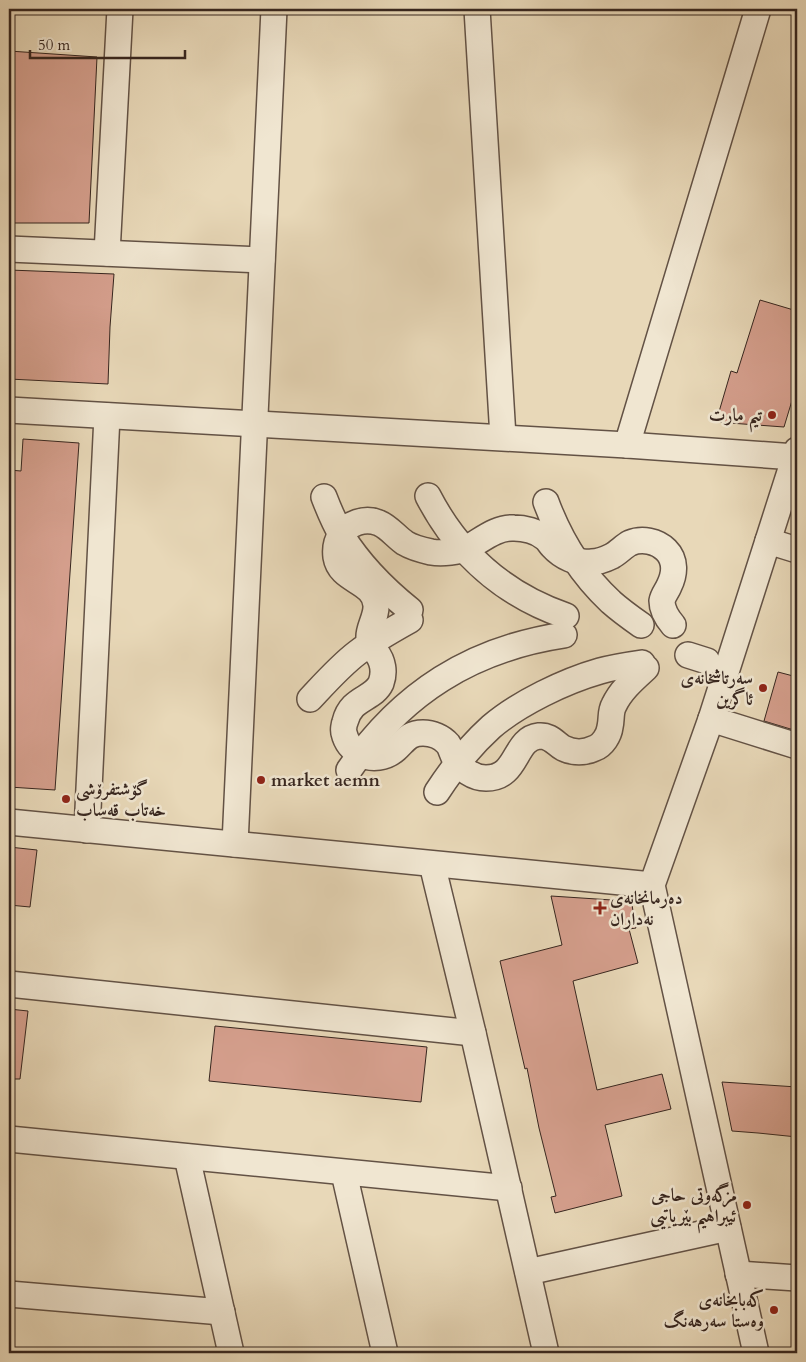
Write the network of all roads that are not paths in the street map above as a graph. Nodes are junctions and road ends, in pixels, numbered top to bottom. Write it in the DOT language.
graph roads {
  1 [pos="120,9"];
  2 [pos="274,9"];
  3 [pos="477,9"];
  4 [pos="758,9"];
  5 [pos="9,249"];
  6 [pos="107,253"];
  7 [pos="262,260"];
  8 [pos="9,410"];
  9 [pos="107,416"];
  10 [pos="254,424"];
  11 [pos="503,438"];
  12 [pos="627,445"];
  13 [pos="796,453"];
  14 [pos="428,496"];
  15 [pos="324,497"];
  16 [pos="546,502"];
  17 [pos="341,534"];
  18 [pos="768,541"];
  19 [pos="464,549"];
  20 [pos="797,550"];
  21 [pos="576,561"];
  22 [pos="673,625"];
  23 [pos="641,626"];
  24 [pos="371,644"];
  25 [pos="310,699"];
  26 [pos="711,719"];
  27 [pos="797,746"];
  28 [pos="355,762"];
  29 [pos="458,763"];
  30 [pos="437,792"];
  31 [pos="9,822"];
  32 [pos="87,830"];
  33 [pos="235,844"];
  34 [pos="432,864"];
  35 [pos="652,885"];
  36 [pos="9,984"];
  37 [pos="473,1033"];
  38 [pos="9,1139"];
  39 [pos="187,1157"];
  40 [pos="344,1173"];
  41 [pos="509,1188"];
  42 [pos="728,1228"];
  43 [pos="528,1272"];
  44 [pos="738,1274"];
  45 [pos="797,1278"];
  46 [pos="9,1294"];
  47 [pos="222,1312"];
  48 [pos="231,1353"];
  49 [pos="385,1353"];
  50 [pos="546,1353"];
  51 [pos="756,1353"];
  1 -- 6 [label="street"];
  2 -- 7 [label="street"];
  3 -- 11 [label="street"];
  4 -- 12 [label="street"];
  5 -- 6 [label="street"];
  6 -- 7 [label="street"];
  7 -- 10 [label="street"];
  8 -- 9 [label="street"];
  9 -- 10 [label="street"];
  9 -- 32 [label="street"];
  10 -- 11 [label="street"];
  10 -- 33 [label="street"];
  11 -- 12 [label="street"];
  12 -- 13 [label="street"];
  13 -- 18 [label="street"];
  14 -- 19 [label="street"];
  15 -- 17 [label="street"];
  16 -- 21 [label="street"];
  17 -- 19 [label="street"];
  17 -- 24 [label="street"];
  17 -- 24 [label="street"];
  18 -- 20 [label="street"];
  18 -- 26 [label="street"];
  19 -- 21 [label="street"];
  19 -- 28 [label="street"];
  21 -- 22 [label="street"];
  21 -- 23 [label="street"];
  24 -- 25 [label="street"];
  24 -- 28 [label="street"];
  26 -- 27 [label="street"];
  26 -- 35 [label="street"];
  28 -- 29 [label="street"];
  29 -- 29 [label="street"];
  29 -- 30 [label="street"];
  31 -- 32 [label="street"];
  32 -- 33 [label="street"];
  33 -- 34 [label="street"];
  34 -- 35 [label="street"];
  34 -- 37 [label="street"];
  35 -- 42 [label="street"];
  36 -- 37 [label="street"];
  37 -- 41 [label="street"];
  38 -- 39 [label="street"];
  39 -- 40 [label="street"];
  39 -- 47 [label="street"];
  40 -- 41 [label="street"];
  40 -- 49 [label="street"];
  41 -- 43 [label="street"];
  42 -- 43 [label="street"];
  42 -- 44 [label="street"];
  43 -- 50 [label="street"];
  44 -- 45 [label="street"];
  44 -- 51 [label="street"];
  46 -- 47 [label="street"];
  47 -- 48 [label="street"];
}
